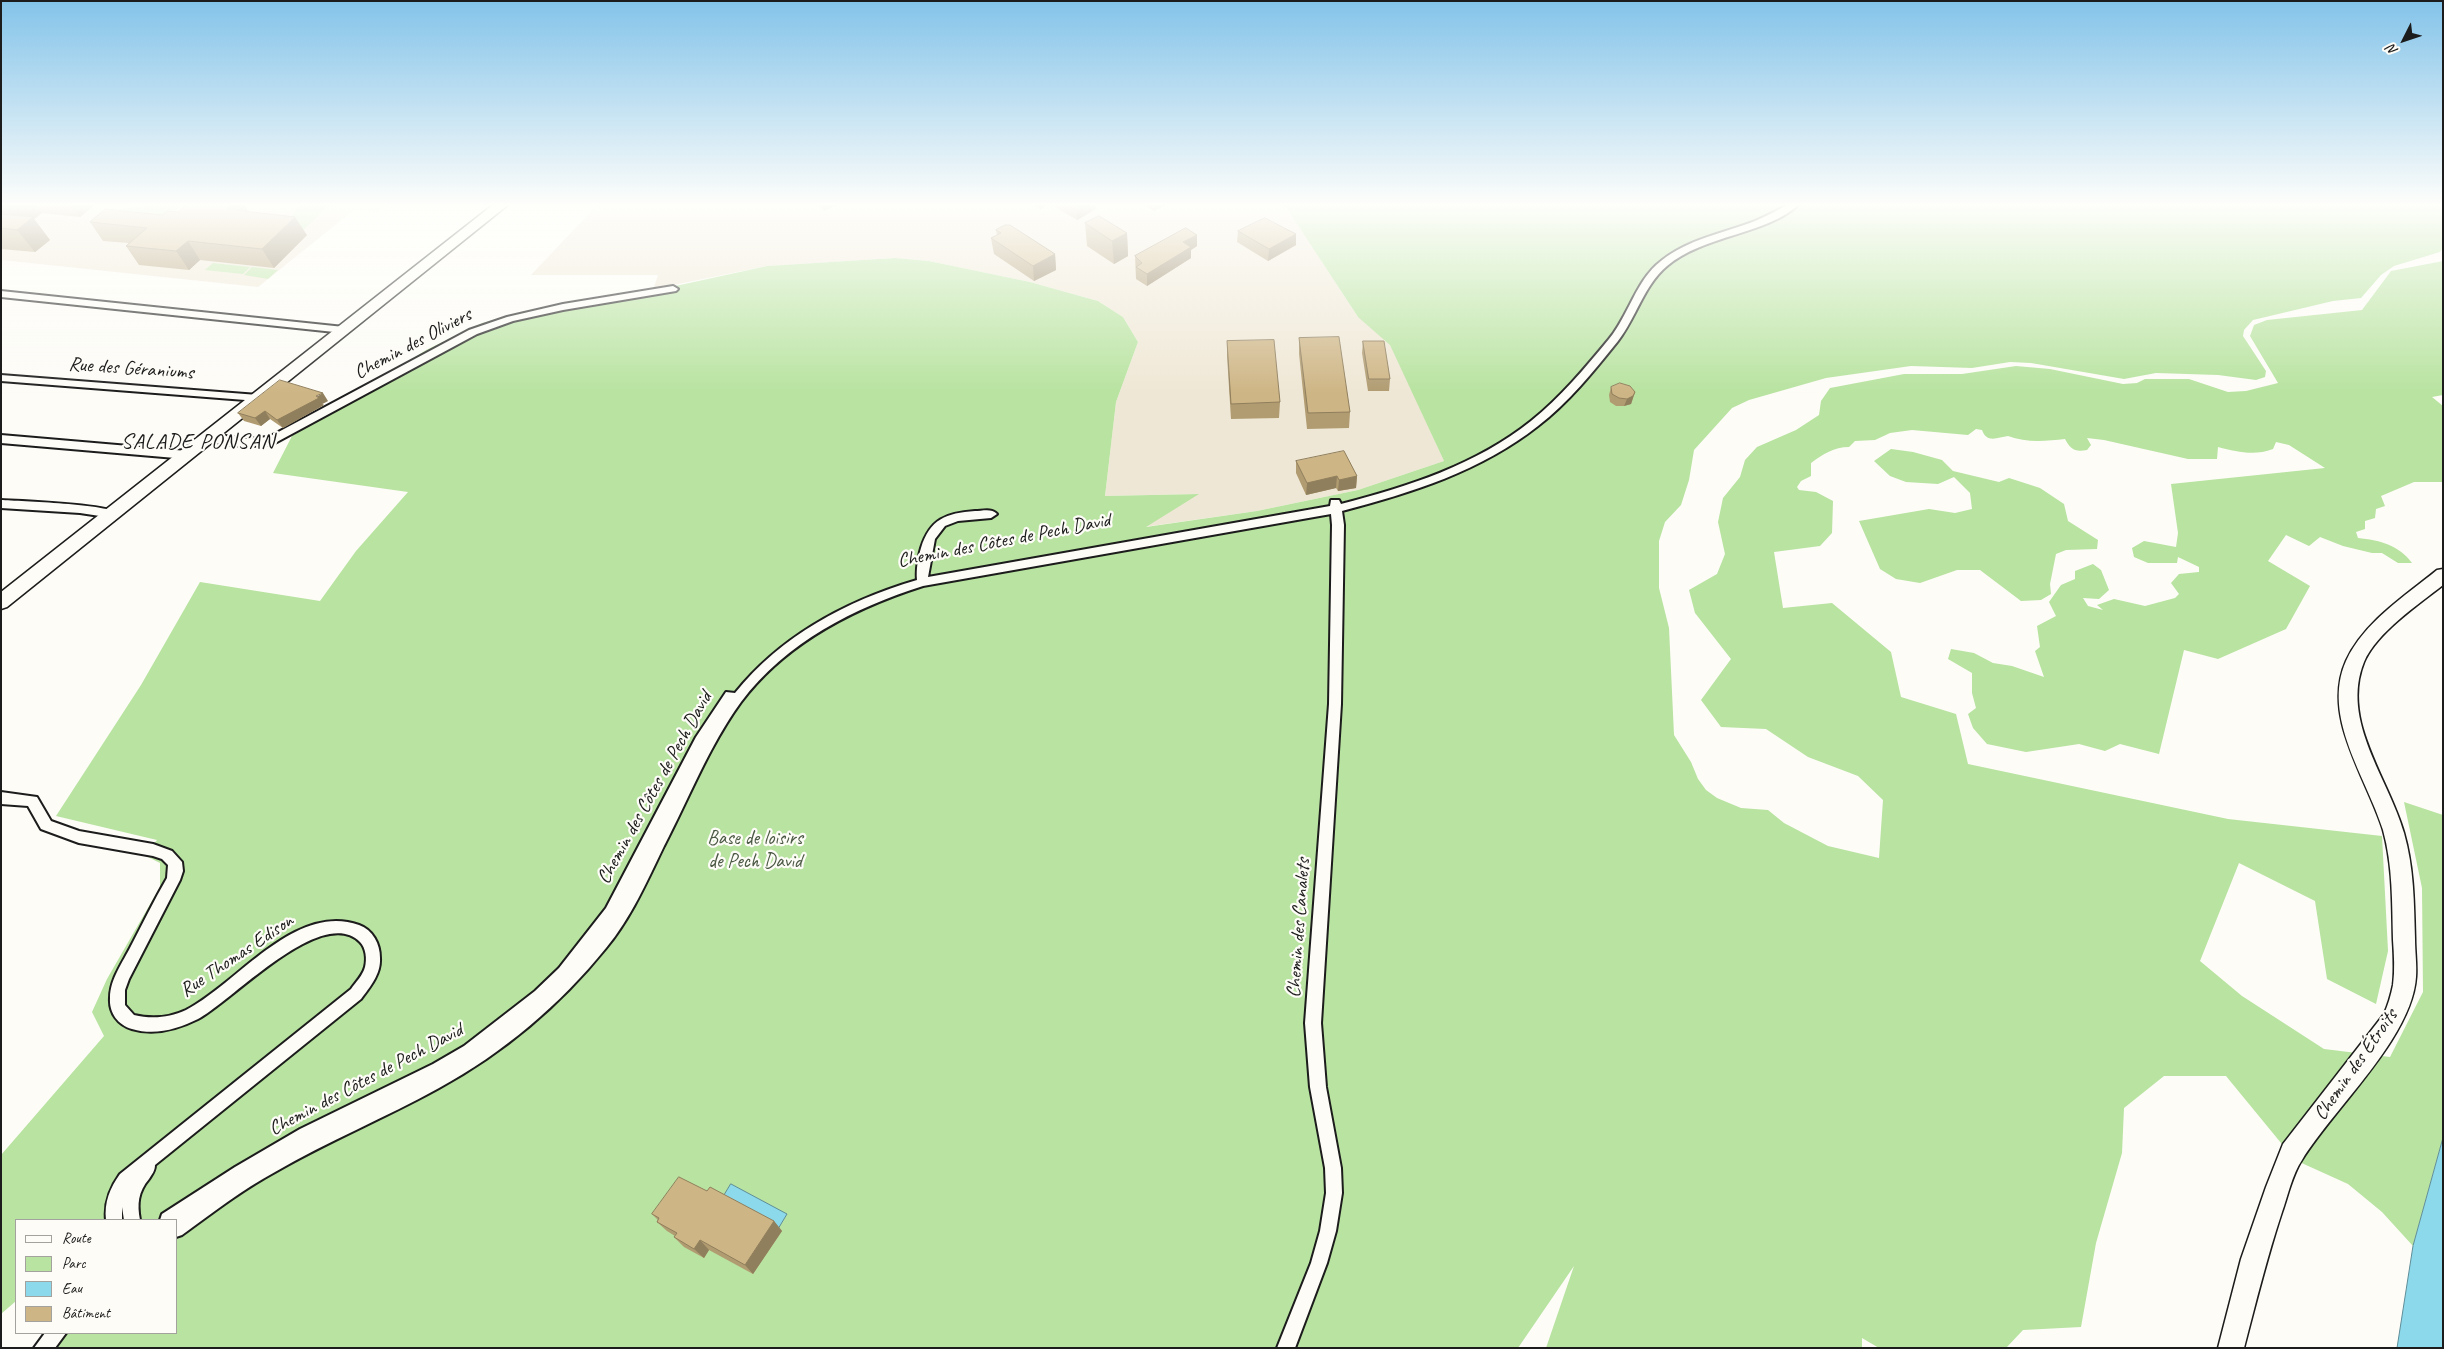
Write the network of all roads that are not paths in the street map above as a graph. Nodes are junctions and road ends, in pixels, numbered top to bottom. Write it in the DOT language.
graph roads {
  1 [pos="423,267"];
  2 [pos="1660,267"];
  3 [pos="673,289"];
  4 [pos="1,294"];
  5 [pos="344,330"];
  6 [pos="1,378"];
  7 [pos="258,398"];
  8 [pos="209,437"];
  9 [pos="1,439"];
  10 [pos="187,455"];
  11 [pos="1,504"];
  12 [pos="1336,506"];
  13 [pos="113,514"];
  14 [pos="991,514"];
  15 [pos="2443,575"];
  16 [pos="923,579"];
  17 [pos="5,596"];
  18 [pos="1,798"];
  19 [pos="161,1152"];
  20 [pos="114,1219"];
  21 [pos="132,1219"];
  22 [pos="170,1219"];
  23 [pos="178,1228"];
  24 [pos="56,1334"];
  25 [pos="43,1348"];
  26 [pos="1286,1348"];
  27 [pos="2231,1348"];
  1 -- 5 [label="street"];
  2 -- 12 [label="street, Chemin des Côtes de Pech David"];
  3 -- 8 [label="street, Chemin des Oliviers"];
  4 -- 5 [label="street"];
  5 -- 7 [label="street"];
  6 -- 7 [label="street, Rue des Géraniums"];
  7 -- 8 [label="street"];
  8 -- 10 [label="street"];
  9 -- 10 [label="street"];
  10 -- 13 [label="street"];
  11 -- 13 [label="street"];
  12 -- 16 [label="street, Chemin des Côtes de Pech David"];
  12 -- 26 [label="street, Chemin des Canalets"];
  13 -- 17 [label="street"];
  14 -- 16 [label="street"];
  15 -- 27 [label="main road, Chemin des Étroits"];
  16 -- 22 [label="street, Chemin des Côtes de Pech David"];
  16 -- 23 [label="street, Chemin des Côtes de Pech David"];
  18 -- 19 [label="street, Rue Thomas Edison"];
  19 -- 20 [label="street, Rue Thomas Edison"];
  19 -- 21 [label="street, Rue Thomas Edison"];
  24 -- 25 [label="street"];
}
